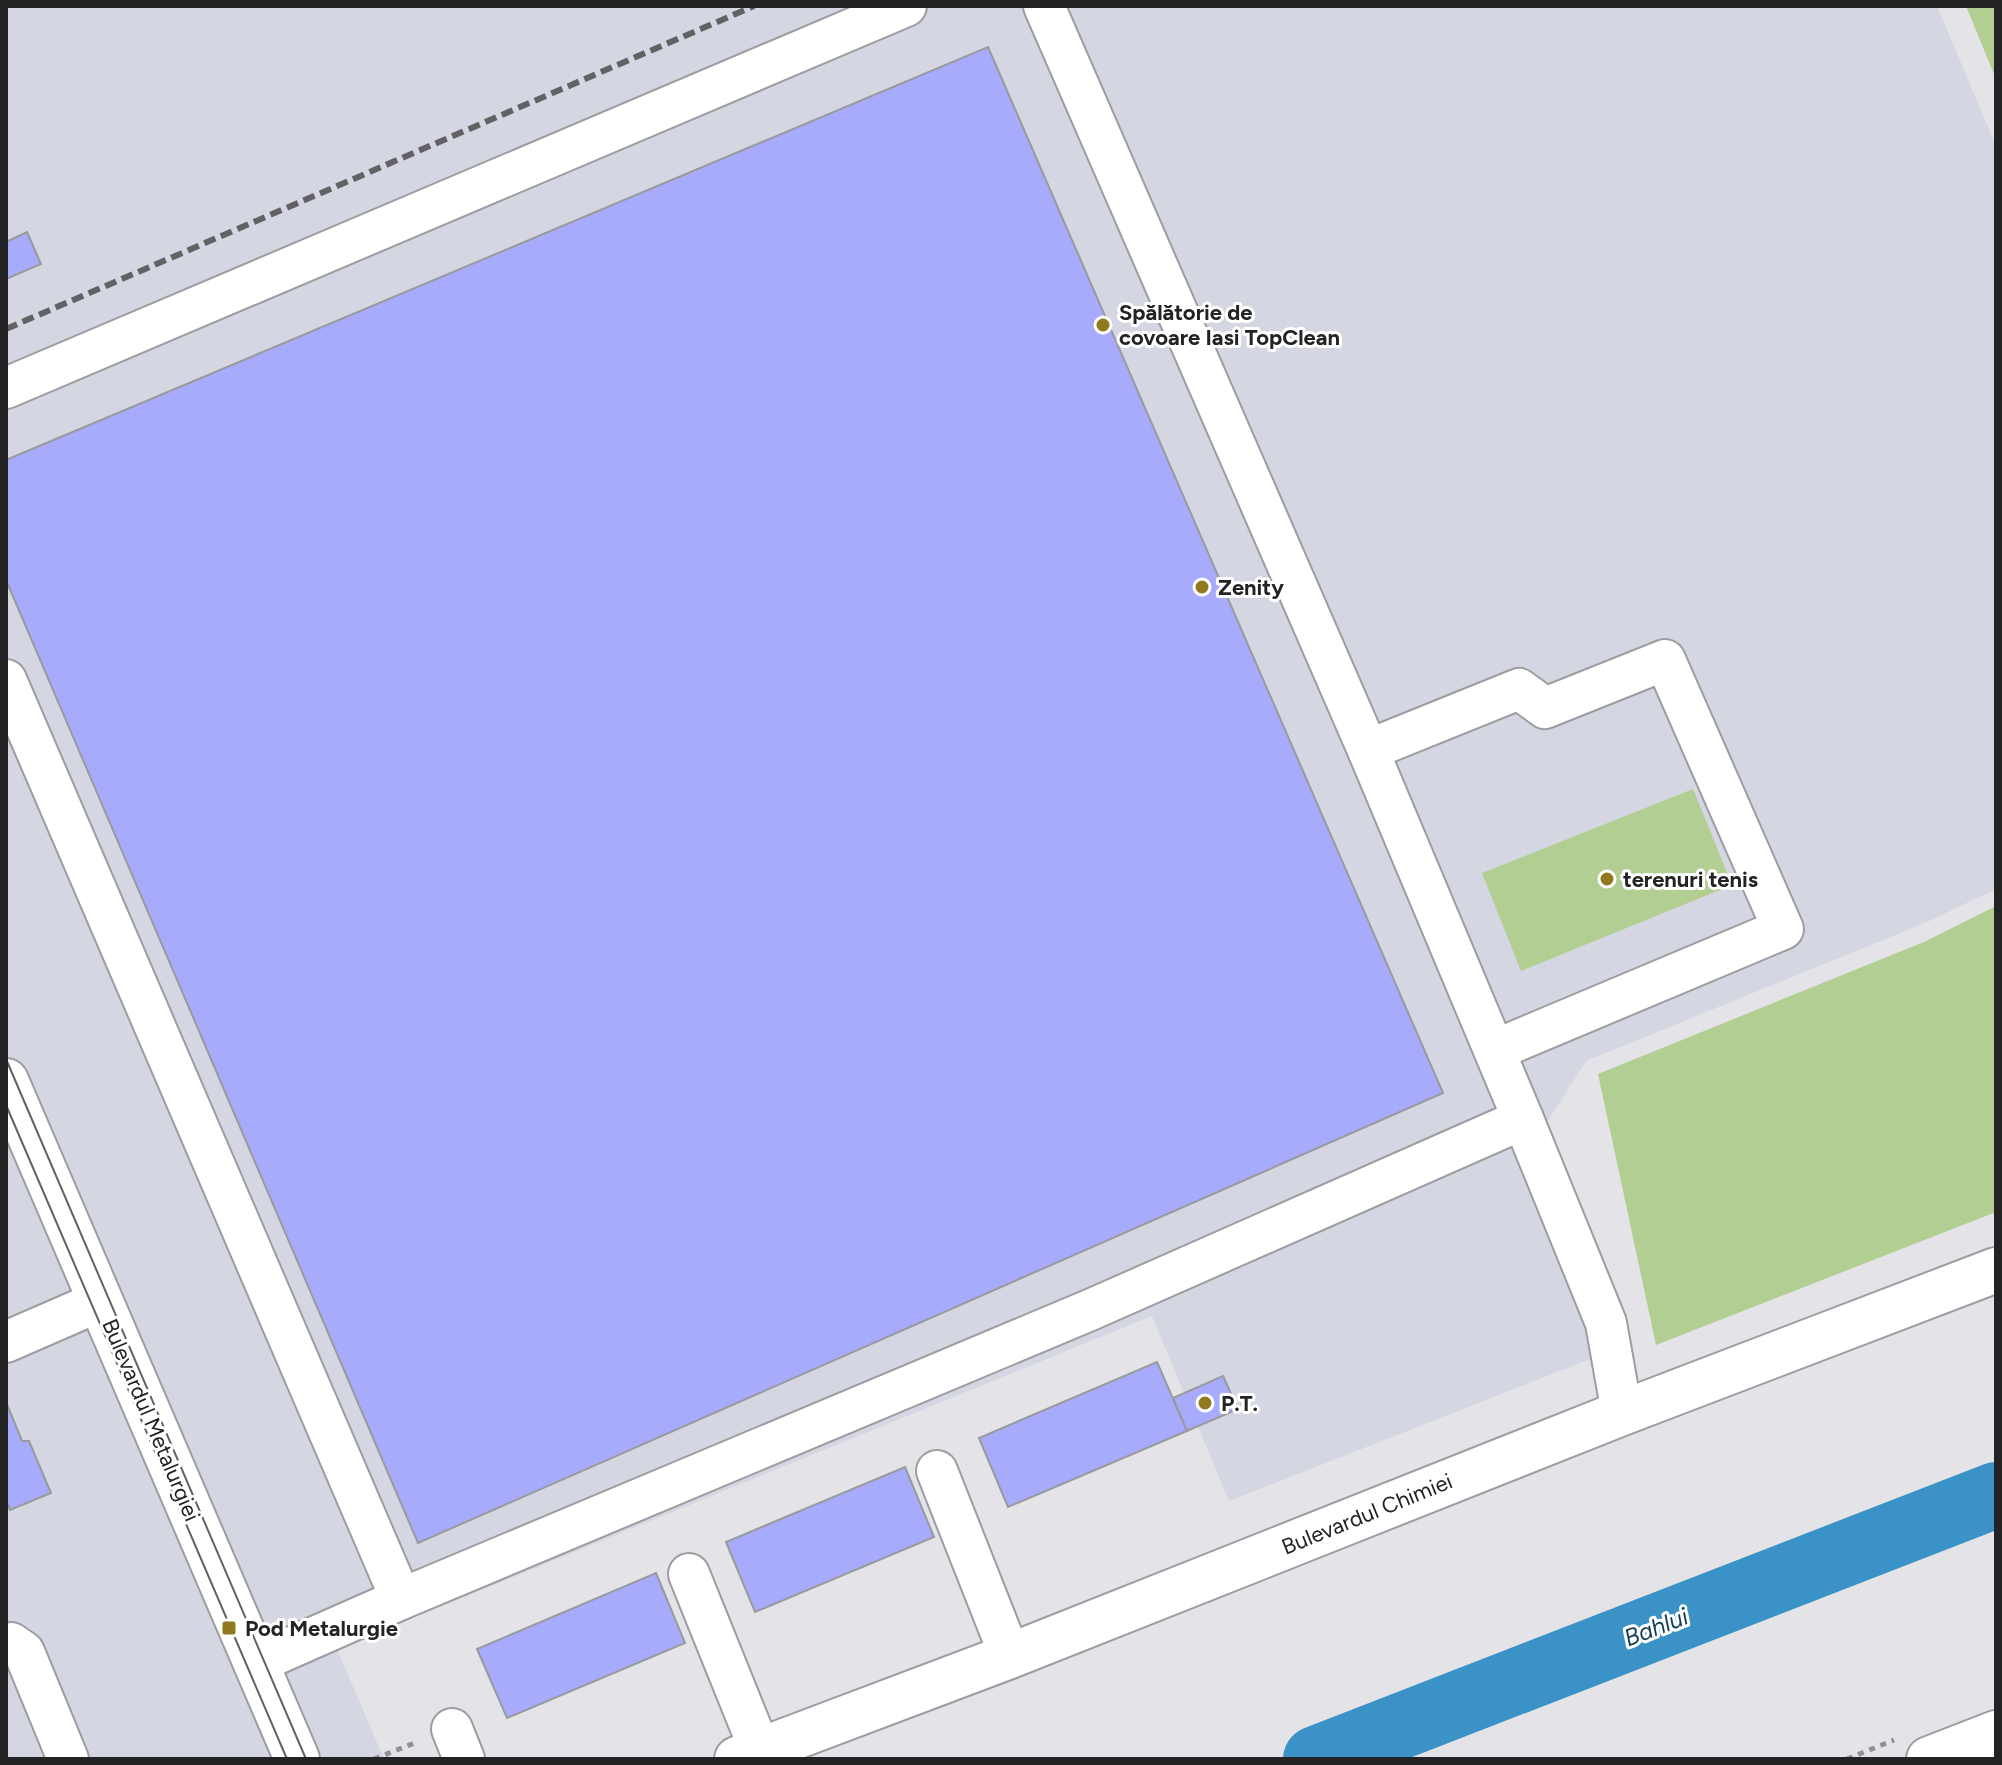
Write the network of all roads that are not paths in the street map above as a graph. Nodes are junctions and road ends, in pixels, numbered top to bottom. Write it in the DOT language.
graph roads {
  1 [pos="906,6"];
  2 [pos="1044,6"];
  3 [pos="6,388"];
  4 [pos="6,680"];
  5 [pos="1368,750"];
  6 [pos="1495,1050"];
  7 [pos="6,1081"];
  8 [pos="1523,1119"];
  9 [pos="1996,1270"];
  10 [pos="100,1301"];
  11 [pos="6,1342"];
  12 [pos="1622,1413"];
  13 [pos="937,1471"];
  14 [pos="689,1574"];
  15 [pos="401,1599"];
  16 [pos="6,1644"];
  17 [pos="1010,1656"];
  18 [pos="256,1663"];
  19 [pos="1996,1733"];
  20 [pos="749,1755"];
  21 [pos="68,1759"];
  22 [pos="297,1759"];
  23 [pos="1929,1759"];
  1 -- 3 [label="lane"];
  2 -- 5 [label="lane"];
  4 -- 15 [label="lane"];
  5 -- 6 [label="lane"];
  5 -- 6 [label="lane"];
  6 -- 8 [label="lane"];
  7 -- 10 [label="main road, Bulevardul Metalurgiei"];
  8 -- 12 [label="lane"];
  8 -- 15 [label="lane"];
  9 -- 12 [label="main road, Bulevardul Chimiei"];
  10 -- 11 [label="lane"];
  10 -- 18 [label="main road, Bulevardul Metalurgiei"];
  12 -- 17 [label="main road, Bulevardul Chimiei"];
  13 -- 17 [label="lane"];
  14 -- 20 [label="lane"];
  15 -- 18 [label="lane"];
  16 -- 21 [label="lane"];
  17 -- 20 [label="main road, Bulevardul Chimiei"];
  18 -- 22 [label="main road, Bulevardul Metalurgiei"];
  19 -- 23 [label="main road"];
}
